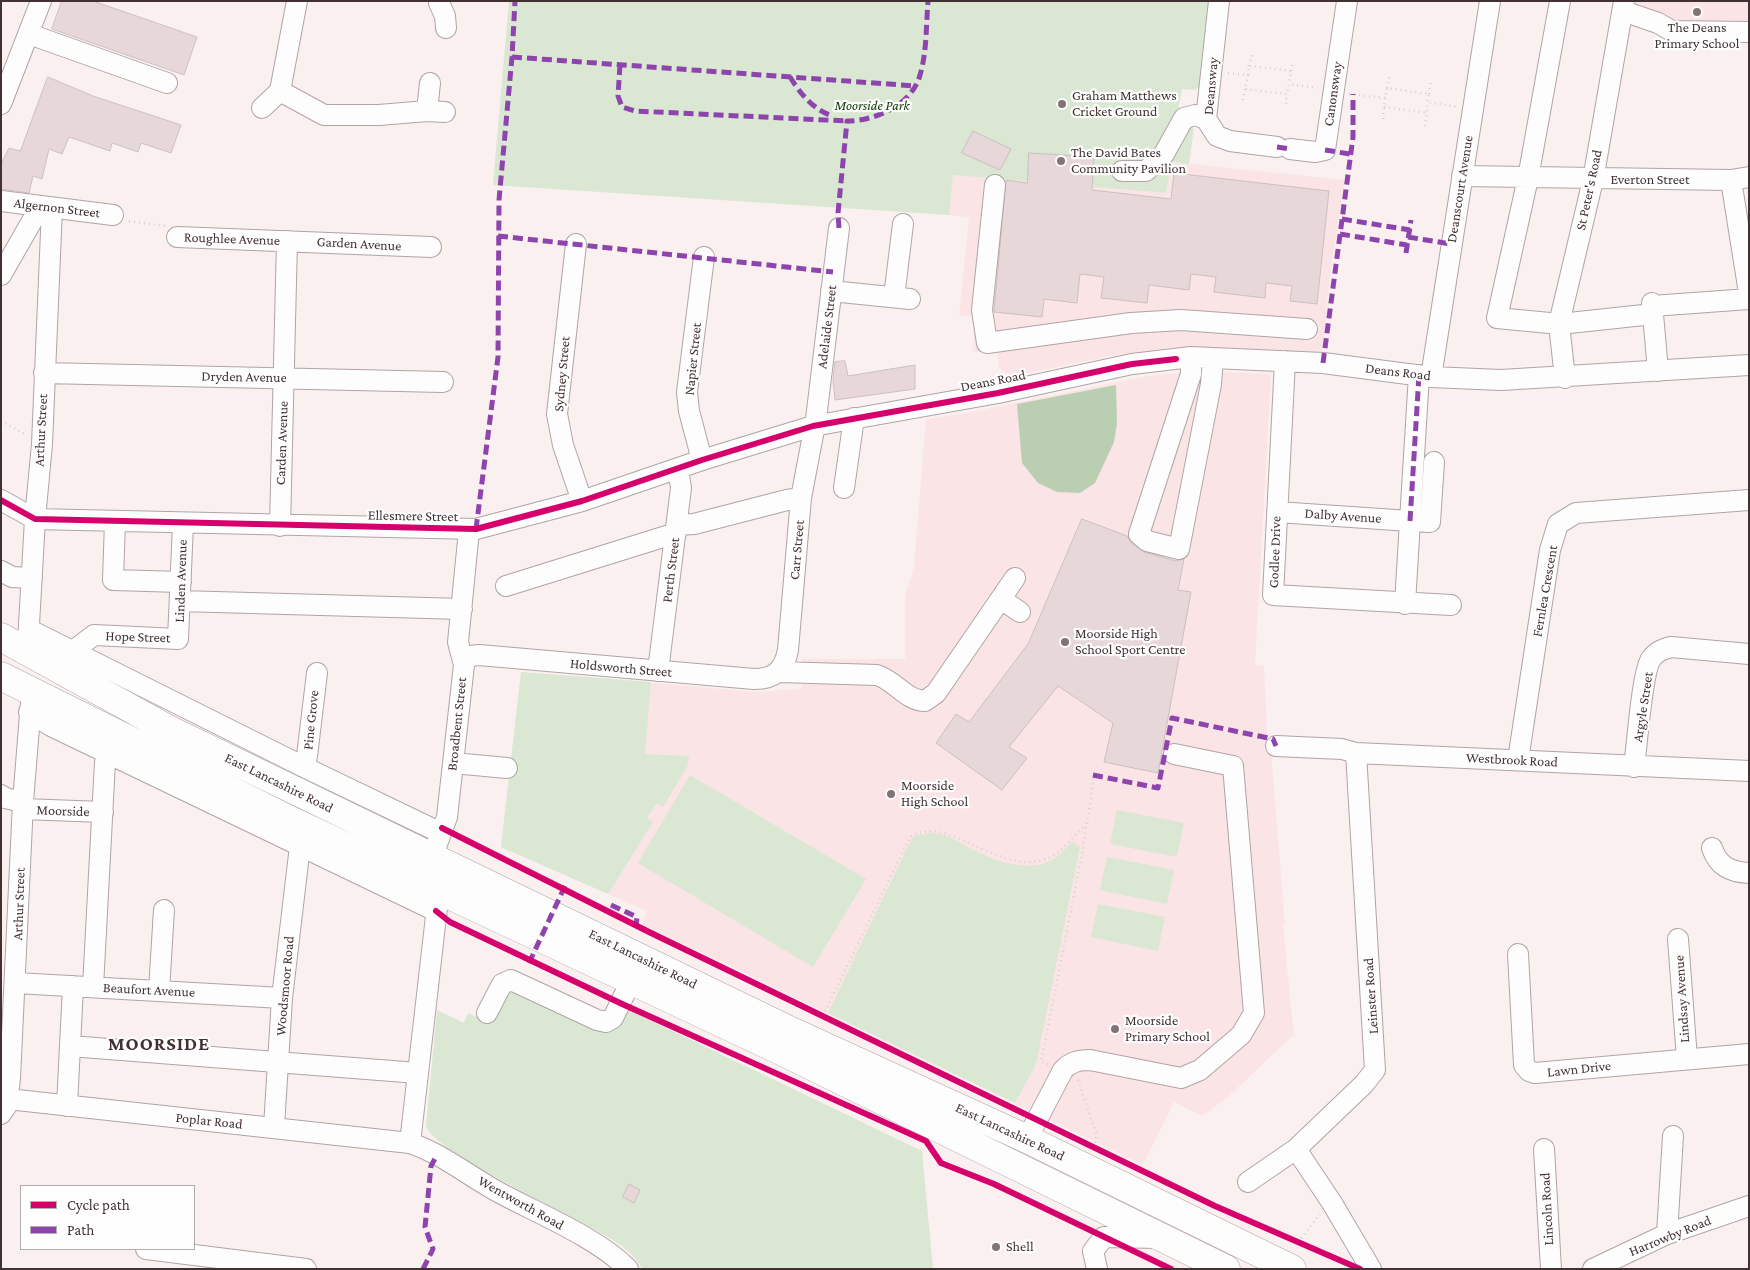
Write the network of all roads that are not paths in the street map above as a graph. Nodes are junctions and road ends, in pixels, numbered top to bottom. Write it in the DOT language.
graph roads {
  1 [pos="41,1"];
  2 [pos="297,1"];
  3 [pos="1220,1"];
  4 [pos="1347,1"];
  5 [pos="1490,1"];
  6 [pos="1560,1"];
  7 [pos="440,2"];
  8 [pos="1624,6"];
  9 [pos="446,28"];
  10 [pos="1749,32"];
  11 [pos="29,34"];
  12 [pos="167,83"];
  13 [pos="430,83"];
  14 [pos="280,91"];
  15 [pos="1,104"];
  16 [pos="262,108"];
  17 [pos="1206,119"];
  18 [pos="1284,148"];
  19 [pos="1122,171"];
  20 [pos="1462,176"];
  21 [pos="1528,178"];
  22 [pos="1740,178"];
  23 [pos="1593,180"];
  24 [pos="994,185"];
  25 [pos="1,201"];
  26 [pos="46,207"];
  27 [pos="113,215"];
  28 [pos="903,224"];
  29 [pos="839,228"];
  30 [pos="177,237"];
  31 [pos="287,241"];
  32 [pos="576,244"];
  33 [pos="431,248"];
  34 [pos="704,257"];
  35 [pos="1,275"];
  36 [pos="831,291"];
  37 [pos="1749,293"];
  38 [pos="1749,299"];
  39 [pos="1652,308"];
  40 [pos="1560,324"];
  41 [pos="1307,329"];
  42 [pos="1184,358"];
  43 [pos="1214,358"];
  44 [pos="1284,361"];
  45 [pos="1749,365"];
  46 [pos="1658,371"];
  47 [pos="44,373"];
  48 [pos="1425,376"];
  49 [pos="284,378"];
  50 [pos="1565,378"];
  51 [pos="443,382"];
  52 [pos="854,418"];
  53 [pos="822,424"];
  54 [pos="702,460"];
  55 [pos="678,469"];
  56 [pos="1413,476"];
  57 [pos="844,488"];
  58 [pos="802,498"];
  59 [pos="1,500"];
  60 [pos="1749,500"];
  61 [pos="582,501"];
  62 [pos="1277,512"];
  63 [pos="35,519"];
  64 [pos="1410,521"];
  65 [pos="115,522"];
  66 [pos="183,524"];
  67 [pos="280,526"];
  68 [pos="676,529"];
  69 [pos="469,530"];
  70 [pos="1,571"];
  71 [pos="32,578"];
  72 [pos="1014,578"];
  73 [pos="506,586"];
  74 [pos="180,591"];
  75 [pos="1000,599"];
  76 [pos="1405,604"];
  77 [pos="1451,606"];
  78 [pos="462,609"];
  79 [pos="1020,612"];
  80 [pos="1,637"];
  81 [pos="178,638"];
  82 [pos="28,641"];
  83 [pos="73,651"];
  84 [pos="1749,654"];
  85 [pos="462,657"];
  86 [pos="658,671"];
  87 [pos="780,672"];
  88 [pos="316,673"];
  89 [pos="1,676"];
  90 [pos="32,703"];
  91 [pos="1276,746"];
  92 [pos="1356,753"];
  93 [pos="110,754"];
  94 [pos="1174,754"];
  95 [pos="1518,760"];
  96 [pos="453,763"];
  97 [pos="304,767"];
  98 [pos="1634,767"];
  99 [pos="507,768"];
  100 [pos="1749,771"];
  101 [pos="1,795"];
  102 [pos="23,806"];
  103 [pos="103,812"];
  104 [pos="436,845"];
  105 [pos="300,846"];
  106 [pos="1712,848"];
  107 [pos="1743,873"];
  108 [pos="438,902"];
  109 [pos="164,910"];
  110 [pos="1678,939"];
  111 [pos="1518,954"];
  112 [pos="631,981"];
  113 [pos="16,983"];
  114 [pos="83,987"];
  115 [pos="159,990"];
  116 [pos="282,998"];
  117 [pos="487,1013"];
  118 [pos="70,1046"];
  119 [pos="1749,1054"];
  120 [pos="1687,1059"];
  121 [pos="278,1062"];
  122 [pos="418,1073"];
  123 [pos="66,1106"];
  124 [pos="5,1107"];
  125 [pos="274,1127"];
  126 [pos="1673,1136"];
  127 [pos="1027,1139"];
  128 [pos="410,1142"];
  129 [pos="1296,1149"];
  130 [pos="1544,1149"];
  131 [pos="1248,1182"];
  132 [pos="1749,1206"];
  133 [pos="1667,1234"];
  134 [pos="1168,1238"];
  135 [pos="154,1250"];
  136 [pos="306,1269"];
  137 [pos="628,1269"];
  138 [pos="1097,1269"];
  139 [pos="1226,1269"];
  140 [pos="1292,1269"];
  141 [pos="1371,1269"];
  142 [pos="1551,1269"];
  143 [pos="1593,1269"];
  1 -- 11 [label="street"];
  2 -- 14 [label="street"];
  3 -- 17 [label="street, Deansway"];
  4 -- 18 [label="street, Canonsway"];
  5 -- 20 [label="street, Deanscourt Avenue"];
  6 -- 21 [label="street"];
  7 -- 9 [label="street"];
  8 -- 10 [label="street"];
  8 -- 23 [label="street, St Peter's Road"];
  11 -- 12 [label="street"];
  11 -- 15 [label="street"];
  13 -- 14 [label="street"];
  14 -- 16 [label="street"];
  17 -- 18 [label="street, Deansway"];
  17 -- 19 [label="street"];
  20 -- 21 [label="street, Everton Street"];
  20 -- 48 [label="street, Deanscourt Avenue"];
  21 -- 23 [label="street, Everton Street"];
  21 -- 40 [label="street"];
  22 -- 23 [label="street, Everton Street"];
  22 -- 37 [label="street"];
  23 -- 40 [label="street, St Peter's Road"];
  24 -- 41 [label="street"];
  25 -- 26 [label="street, Algernon Street"];
  26 -- 27 [label="street, Algernon Street"];
  26 -- 35 [label="street"];
  26 -- 47 [label="street, Arthur Street"];
  28 -- 36 [label="street"];
  29 -- 36 [label="street, Adelaide Street"];
  30 -- 31 [label="street, Roughlee Avenue"];
  31 -- 33 [label="street, Garden Avenue"];
  31 -- 49 [label="street, Carden Avenue"];
  32 -- 61 [label="street, Sydney Street"];
  34 -- 54 [label="street, Napier Street"];
  36 -- 53 [label="street, Adelaide Street"];
  38 -- 39 [label="street"];
  39 -- 40 [label="street"];
  39 -- 46 [label="street"];
  40 -- 50 [label="street, St Peter's Road"];
  42 -- 43 [label="street, Deans Road"];
  42 -- 43 [label="street"];
  42 -- 52 [label="street, Deans Road"];
  43 -- 44 [label="street, Deans Road"];
  44 -- 48 [label="street, Deans Road"];
  44 -- 62 [label="street, Godlee Drive"];
  45 -- 46 [label="street, Deans Road"];
  46 -- 50 [label="street, Deans Road"];
  47 -- 49 [label="street, Dryden Avenue"];
  47 -- 63 [label="street, Arthur Street"];
  48 -- 50 [label="street, Deans Road"];
  48 -- 56 [label="street, Deanscourt Avenue"];
  49 -- 51 [label="street, Dryden Avenue"];
  49 -- 67 [label="street, Carden Avenue"];
  52 -- 53 [label="street, Deans Road"];
  52 -- 57 [label="street"];
  53 -- 54 [label="street, Ellesmere Street"];
  53 -- 58 [label="street, Carr Street"];
  54 -- 55 [label="street, Ellesmere Street"];
  55 -- 61 [label="street, Ellesmere Street"];
  55 -- 68 [label="street, Perth Street"];
  56 -- 64 [label="street, Deanscourt Avenue"];
  56 -- 64 [label="street, Dalby Avenue"];
  58 -- 68 [label="street"];
  58 -- 87 [label="street, Carr Street"];
  59 -- 63 [label="street, Ellesmere Street"];
  60 -- 95 [label="street, Fernlea Crescent"];
  61 -- 69 [label="street, Ellesmere Street"];
  62 -- 64 [label="street, Dalby Avenue"];
  62 -- 76 [label="street, Godlee Drive"];
  63 -- 65 [label="street, Ellesmere Street"];
  63 -- 71 [label="street, Arthur Street"];
  64 -- 76 [label="street, Deanscourt Avenue"];
  65 -- 66 [label="street, Ellesmere Street"];
  65 -- 74 [label="street"];
  66 -- 67 [label="street, Ellesmere Street"];
  66 -- 74 [label="street, Linden Avenue"];
  67 -- 69 [label="street, Ellesmere Street"];
  68 -- 73 [label="street"];
  68 -- 86 [label="street, Perth Street"];
  69 -- 78 [label="street, Broadbent Street"];
  70 -- 71 [label="street"];
  71 -- 82 [label="street, Arthur Street"];
  72 -- 75 [label="street"];
  74 -- 78 [label="street"];
  74 -- 81 [label="street, Linden Avenue"];
  75 -- 79 [label="street"];
  75 -- 87 [label="street"];
  76 -- 77 [label="street, Godlee Drive"];
  78 -- 85 [label="street, Broadbent Street"];
  80 -- 82 [label="highway, East Lancashire Road"];
  81 -- 83 [label="street, Hope Street"];
  82 -- 83 [label="street"];
  82 -- 104 [label="highway, East Lancashire Road"];
  83 -- 97 [label="street"];
  84 -- 98 [label="street, Argyle Street"];
  85 -- 86 [label="street, Holdsworth Street"];
  85 -- 96 [label="street, Broadbent Street"];
  86 -- 87 [label="street, Holdsworth Street"];
  88 -- 97 [label="street, Pine Grove"];
  89 -- 90 [label="highway, East Lancashire Road"];
  90 -- 93 [label="street"];
  90 -- 102 [label="street, Arthur Street"];
  90 -- 108 [label="highway, East Lancashire Road"];
  91 -- 92 [label="street, Westbrook Road"];
  92 -- 95 [label="street, Westbrook Road"];
  92 -- 129 [label="street, Leinster Road"];
  93 -- 103 [label="street"];
  93 -- 105 [label="street"];
  94 -- 127 [label="street"];
  95 -- 98 [label="street, Westbrook Road"];
  96 -- 99 [label="street"];
  96 -- 104 [label="street, Broadbent Street"];
  97 -- 104 [label="street"];
  98 -- 100 [label="street, Westbrook Road"];
  101 -- 102 [label="street, Moorside"];
  102 -- 103 [label="street, Moorside"];
  102 -- 113 [label="street, Arthur Street"];
  103 -- 114 [label="street"];
  104 -- 127 [label="highway, East Lancashire Road"];
  105 -- 108 [label="street"];
  105 -- 116 [label="street, Woodsmoor Road"];
  106 -- 107 [label="street"];
  108 -- 112 [label="highway, East Lancashire Road"];
  108 -- 122 [label="street"];
  109 -- 115 [label="street"];
  110 -- 120 [label="street, Lindsay Avenue"];
  111 -- 120 [label="street, Lawn Drive"];
  112 -- 117 [label="street"];
  112 -- 134 [label="highway, East Lancashire Road"];
  113 -- 114 [label="street, Beaufort Avenue"];
  113 -- 124 [label="street, Arthur Street"];
  114 -- 115 [label="street, Beaufort Avenue"];
  114 -- 118 [label="street"];
  115 -- 116 [label="street, Beaufort Avenue"];
  116 -- 121 [label="street, Woodsmoor Road"];
  118 -- 121 [label="street"];
  118 -- 123 [label="street"];
  119 -- 120 [label="street, Lawn Drive"];
  121 -- 122 [label="street"];
  121 -- 125 [label="street, Woodsmoor Road"];
  122 -- 128 [label="street"];
  123 -- 124 [label="street, Poplar Road"];
  123 -- 125 [label="street, Poplar Road"];
  125 -- 128 [label="street, Poplar Road"];
  126 -- 133 [label="street"];
  127 -- 140 [label="highway, East Lancashire Road"];
  128 -- 137 [label="street, Wentworth Road"];
  129 -- 131 [label="street, Leinster Road"];
  129 -- 141 [label="street"];
  130 -- 142 [label="street, Lincoln Road"];
  132 -- 133 [label="street, Harrowby Road"];
  133 -- 143 [label="street, Harrowby Road"];
  134 -- 138 [label="street"];
  134 -- 139 [label="highway, East Lancashire Road"];
  135 -- 136 [label="street"];
}
